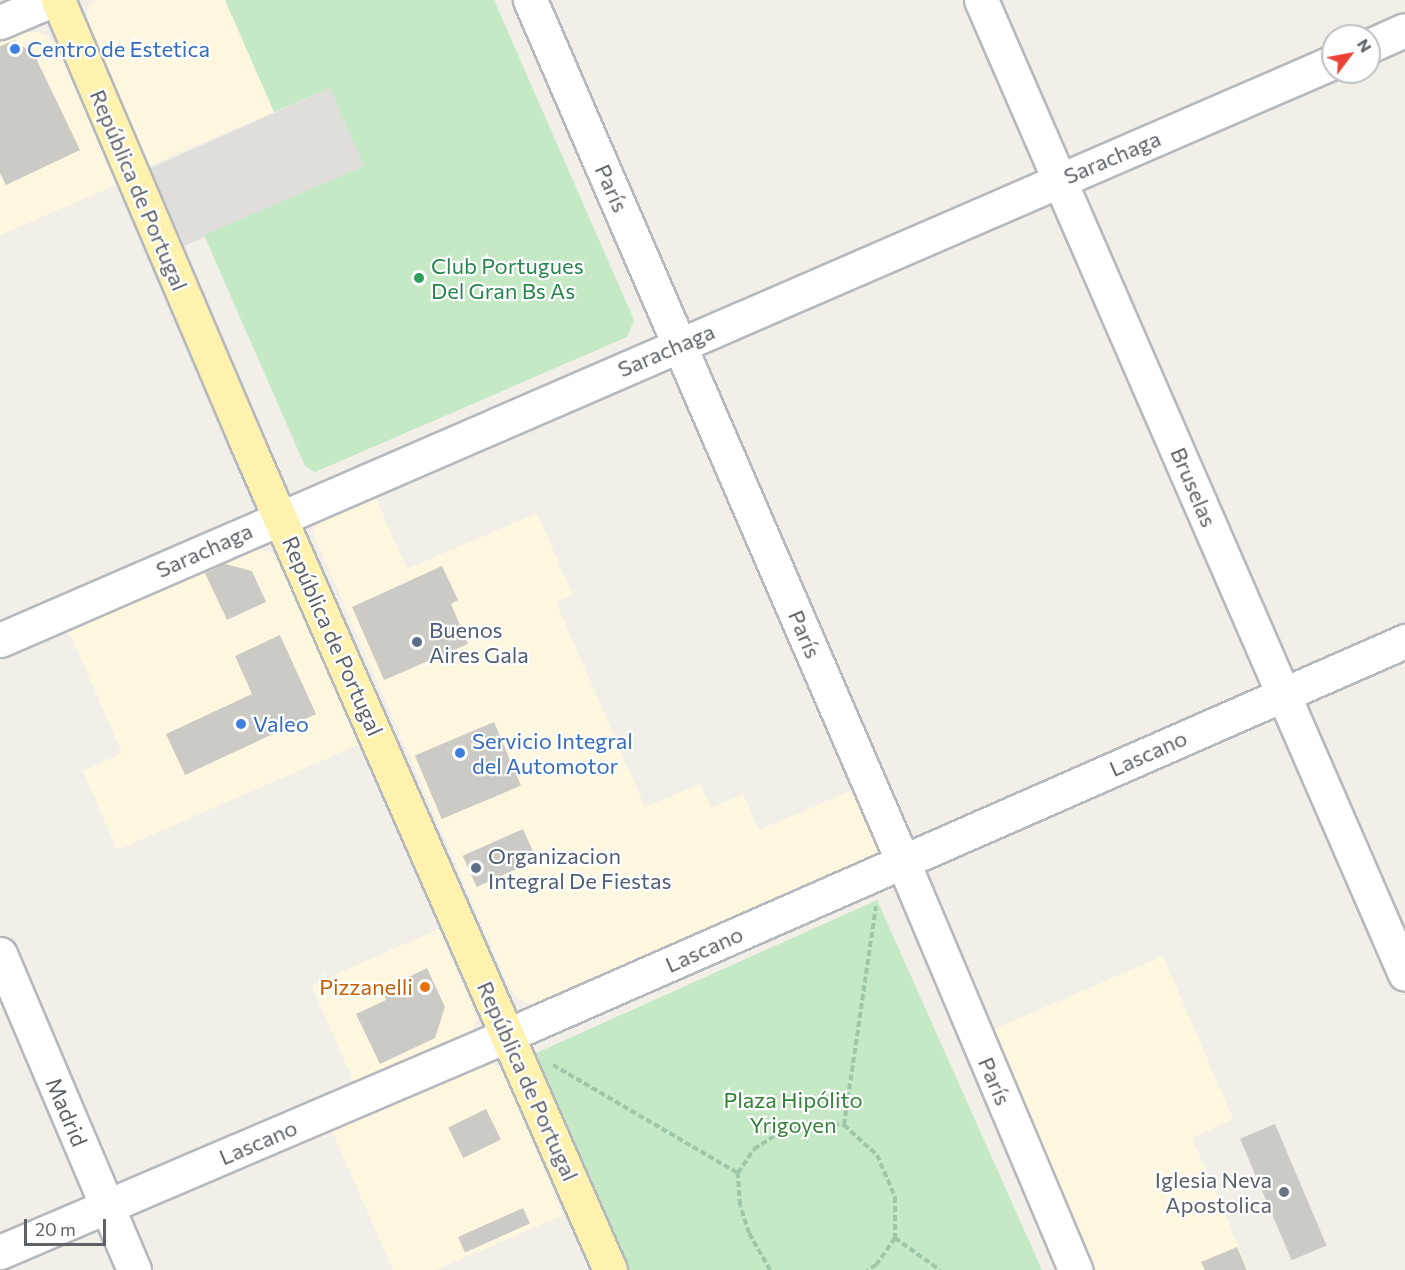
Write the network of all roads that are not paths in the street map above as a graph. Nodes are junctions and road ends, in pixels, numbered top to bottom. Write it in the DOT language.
graph roads {
  1 [pos="52,0"];
  2 [pos="58,0"];
  3 [pos="530,0"];
  4 [pos="981,0"];
  5 [pos="0,22"];
  6 [pos="1405,30"];
  7 [pos="1381,41"];
  8 [pos="1321,67"];
  9 [pos="1060,180"];
  10 [pos="680,344"];
  11 [pos="280,517"];
  12 [pos="0,640"];
  13 [pos="1405,641"];
  14 [pos="1283,693"];
  15 [pos="903,862"];
  16 [pos="0,954"];
  17 [pos="1405,974"];
  18 [pos="508,1035"];
  19 [pos="107,1207"];
  20 [pos="0,1252"];
  21 [pos="134,1270"];
  22 [pos="610,1270"];
  23 [pos="1075,1270"];
  1 -- 5 [label="street"];
  2 -- 11 [label="main road, República de Portugal"];
  3 -- 10 [label="street, París"];
  4 -- 9 [label="street, Bruselas"];
  6 -- 7 [label="street"];
  8 -- 9 [label="street, Sarachaga"];
  9 -- 10 [label="street, Sarachaga"];
  9 -- 14 [label="street, Bruselas"];
  10 -- 11 [label="street, Sarachaga"];
  10 -- 15 [label="street, París"];
  11 -- 12 [label="street, Sarachaga"];
  11 -- 18 [label="main road, República de Portugal"];
  13 -- 14 [label="street, Lascano"];
  14 -- 15 [label="street, Lascano"];
  14 -- 17 [label="street, Bruselas"];
  15 -- 18 [label="street, Lascano"];
  15 -- 23 [label="street, París"];
  16 -- 19 [label="street, Madrid"];
  18 -- 19 [label="street, Lascano"];
  18 -- 22 [label="main road, República de Portugal"];
  19 -- 20 [label="street, Lascano"];
  19 -- 21 [label="street, Madrid"];
}
